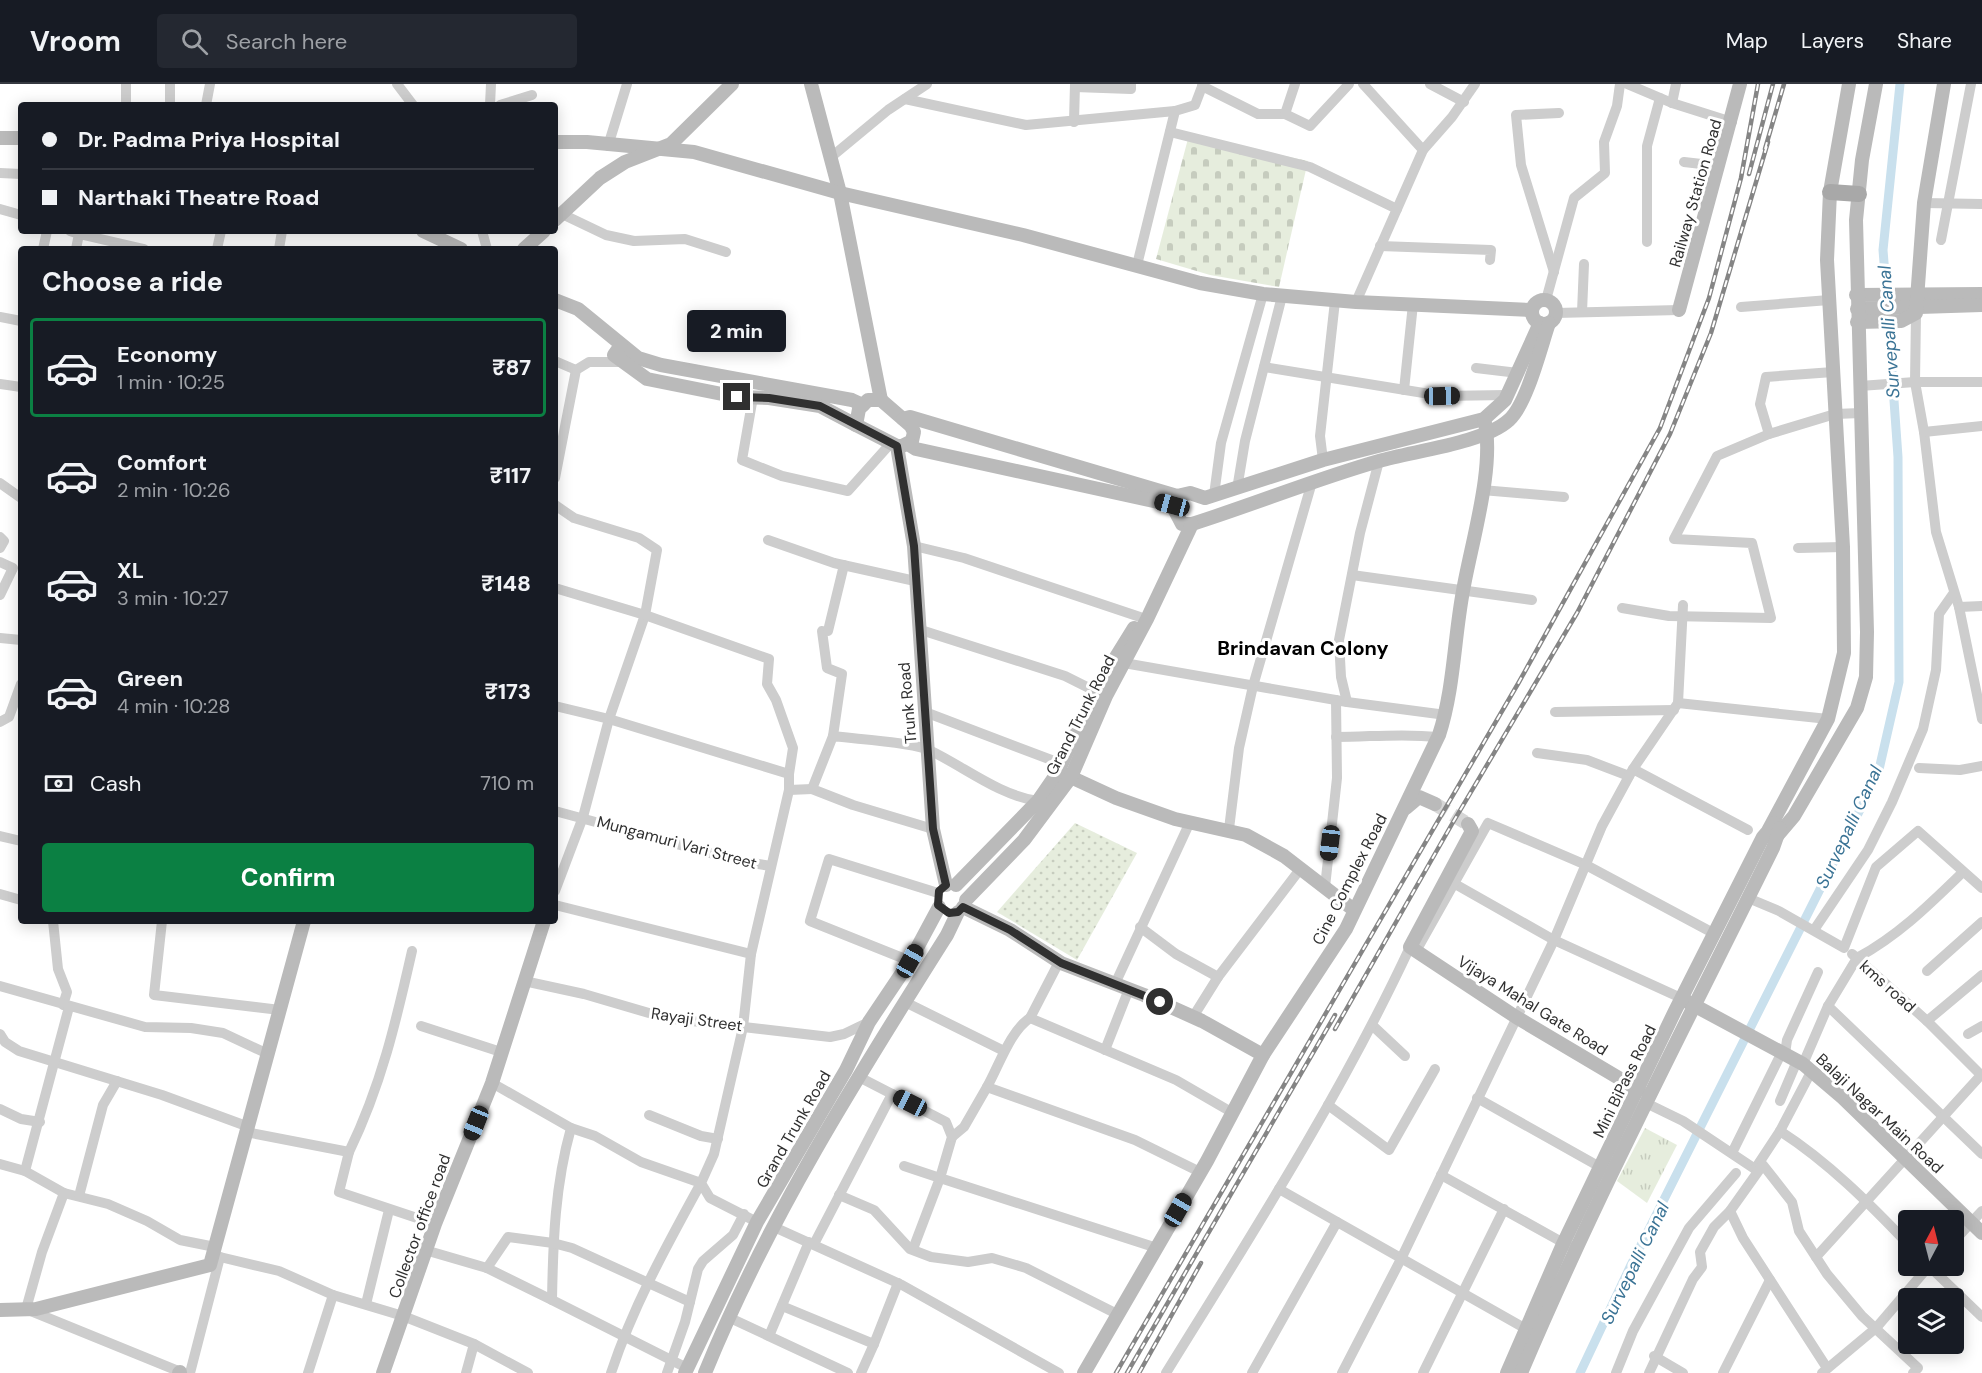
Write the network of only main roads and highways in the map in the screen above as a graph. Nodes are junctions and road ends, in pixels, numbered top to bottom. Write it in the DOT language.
graph roads {
  1 [pos="732,84"];
  2 [pos="812,84"];
  3 [pos="1740,84"];
  4 [pos="1849,84"];
  5 [pos="1876,84"];
  6 [pos="1944,84"];
  7 [pos="0,138"];
  8 [pos="18,138"];
  9 [pos="558,142"];
  10 [pos="661,150"];
  11 [pos="1830,192"];
  12 [pos="840,193"];
  13 [pos="1859,194"];
  14 [pos="558,217"];
  15 [pos="429,234"];
  16 [pos="541,234"];
  17 [pos="455,246"];
  18 [pos="527,246"];
  19 [pos="1982,294"];
  20 [pos="558,301"];
  21 [pos="1910,302"];
  22 [pos="1862,303"];
  23 [pos="1982,305"];
  24 [pos="1532,310"];
  25 [pos="1679,310"];
  26 [pos="1548,320"];
  27 [pos="621,345"];
  28 [pos="881,400"];
  29 [pos="863,405"];
  30 [pos="903,419"];
  31 [pos="856,425"];
  32 [pos="1486,426"];
  33 [pos="898,444"];
  34 [pos="1210,496"];
  35 [pos="1175,501"];
  36 [pos="1192,523"];
  37 [pos="1064,771"];
  38 [pos="1435,804"];
  39 [pos="1785,812"];
  40 [pos="1400,813"];
  41 [pos="1468,824"];
  42 [pos="1773,832"];
  43 [pos="945,893"];
  44 [pos="962,906"];
  45 [pos="1354,910"];
  46 [pos="303,924"];
  47 [pos="543,924"];
  48 [pos="1688,1002"];
  49 [pos="1263,1056"];
  50 [pos="1639,1090"];
  51 [pos="1977,1227"];
  52 [pos="1569,1246"];
  53 [pos="0,1310"];
  54 [pos="686,1370"];
  55 [pos="383,1373"];
  56 [pos="705,1373"];
  57 [pos="1084,1373"];
  58 [pos="1507,1373"];
  59 [pos="1521,1373"];
  1 -- 10 [label="main road"];
  2 -- 12 [label="main road"];
  3 -- 25 [label="main road, Railway Station Road"];
  4 -- 11 [label="main road"];
  5 -- 13 [label="main road"];
  6 -- 21 [label="main road"];
  7 -- 8 [label="main road"];
  9 -- 10 [label="main road"];
  10 -- 12 [label="main road"];
  10 -- 14 [label="main road"];
  11 -- 13 [label="main road"];
  11 -- 42 [label="main road"];
  12 -- 24 [label="main road"];
  12 -- 28 [label="main road"];
  13 -- 22 [label="main road"];
  15 -- 17 [label="main road"];
  16 -- 18 [label="main road"];
  19 -- 21 [label="main road"];
  20 -- 27 [label="main road"];
  21 -- 22 [label="main road"];
  21 -- 22 [label="main road"];
  21 -- 23 [label="main road"];
  22 -- 42 [label="main road"];
  24 -- 26 [label="main road"];
  24 -- 26 [label="main road"];
  26 -- 32 [label="main road"];
  26 -- 32 [label="main road"];
  27 -- 29 [label="main road"];
  27 -- 31 [label="main road"];
  28 -- 29 [label="main road"];
  28 -- 30 [label="main road"];
  29 -- 31 [label="main road"];
  30 -- 33 [label="main road, Trunk Road"];
  30 -- 35 [label="main road"];
  31 -- 33 [label="main road"];
  32 -- 34 [label="main road"];
  32 -- 36 [label="main road"];
  32 -- 40 [label="main road, Cine Complex Road"];
  33 -- 35 [label="main road"];
  33 -- 43 [label="main road, Trunk Road"];
  34 -- 35 [label="main road"];
  34 -- 36 [label="main road"];
  35 -- 36 [label="main road"];
  36 -- 37 [label="main road, Grand Trunk Road"];
  36 -- 37 [label="main road"];
  37 -- 43 [label="main road, Grand Trunk Road"];
  37 -- 44 [label="main road, Grand Trunk Road"];
  37 -- 45 [label="main road"];
  38 -- 40 [label="main road"];
  39 -- 42 [label="main road"];
  40 -- 45 [label="main road, Cine Complex Road"];
  41 -- 50 [label="main road, Vijaya Mahal Gate Road"];
  42 -- 48 [label="main road, Mini BiPass Road"];
  42 -- 48 [label="main road"];
  43 -- 44 [label="main road"];
  43 -- 44 [label="main road"];
  43 -- 54 [label="main road, Grand Trunk Road"];
  44 -- 49 [label="main road"];
  44 -- 56 [label="main road, Grand Trunk Road"];
  45 -- 49 [label="main road, Cine Complex Road"];
  46 -- 53 [label="main road"];
  47 -- 55 [label="main road, Collector office road"];
  48 -- 50 [label="main road, Mini BiPass Road"];
  48 -- 51 [label="main road, Balaji Nagar Main Road"];
  48 -- 52 [label="main road"];
  49 -- 57 [label="main road, Cine Complex Road"];
  50 -- 52 [label="main road, Mini BiPass Road"];
  52 -- 58 [label="main road, Mini BiPass Road"];
  52 -- 59 [label="main road"];
}
